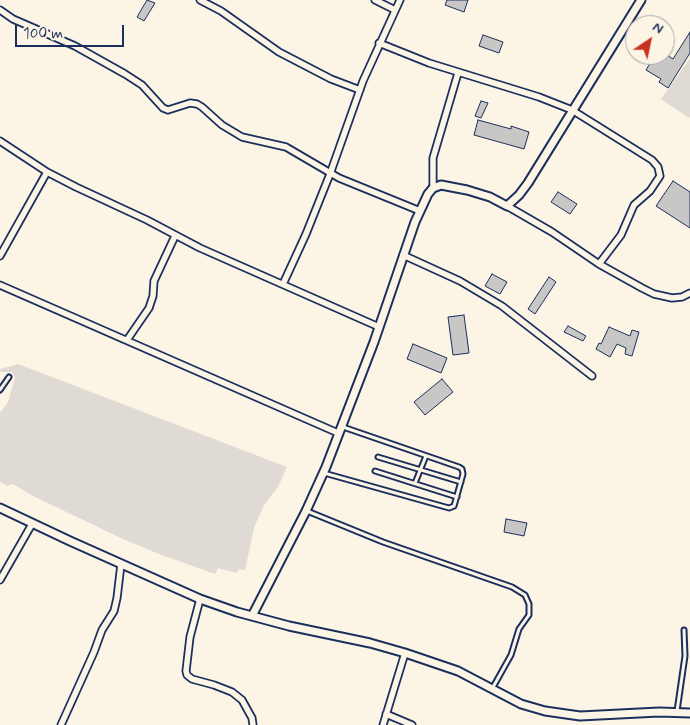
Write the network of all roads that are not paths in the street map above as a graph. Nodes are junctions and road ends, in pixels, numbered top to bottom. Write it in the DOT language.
graph roads {
  1 [pos="200,0"];
  2 [pos="375,0"];
  3 [pos="400,0"];
  4 [pos="641,0"];
  5 [pos="0,10"];
  6 [pos="395,10"];
  7 [pos="379,44"];
  8 [pos="458,73"];
  9 [pos="360,90"];
  10 [pos="572,110"];
  11 [pos="0,141"];
  12 [pos="47,172"];
  13 [pos="330,174"];
  14 [pos="433,188"];
  15 [pos="508,206"];
  16 [pos="420,211"];
  17 [pos="176,236"];
  18 [pos="402,255"];
  19 [pos="0,256"];
  20 [pos="599,264"];
  21 [pos="283,284"];
  22 [pos="0,285"];
  23 [pos="690,293"];
  24 [pos="379,327"];
  25 [pos="128,340"];
  26 [pos="592,376"];
  27 [pos="9,377"];
  28 [pos="0,390"];
  29 [pos="339,430"];
  30 [pos="426,456"];
  31 [pos="378,457"];
  32 [pos="421,470"];
  33 [pos="375,471"];
  34 [pos="324,472"];
  35 [pos="461,482"];
  36 [pos="415,484"];
  37 [pos="457,496"];
  38 [pos="0,508"];
  39 [pos="306,511"];
  40 [pos="32,524"];
  41 [pos="121,564"];
  42 [pos="0,580"];
  43 [pos="200,599"];
  44 [pos="252,616"];
  45 [pos="684,630"];
  46 [pos="405,653"];
  47 [pos="685,656"];
  48 [pos="690,656"];
  49 [pos="492,688"];
  50 [pos="676,712"];
  51 [pos="690,713"];
  52 [pos="386,714"];
  53 [pos="61,725"];
  54 [pos="253,725"];
  55 [pos="382,725"];
  56 [pos="412,725"];
  1 -- 9 [label="street"];
  2 -- 6 [label="street"];
  3 -- 6 [label="street"];
  4 -- 10 [label="street"];
  5 -- 13 [label="street"];
  6 -- 7 [label="street"];
  7 -- 8 [label="street"];
  7 -- 9 [label="street"];
  8 -- 10 [label="street"];
  8 -- 14 [label="street"];
  9 -- 13 [label="street"];
  10 -- 15 [label="street"];
  10 -- 20 [label="street"];
  11 -- 12 [label="street"];
  12 -- 17 [label="street"];
  12 -- 19 [label="street"];
  13 -- 16 [label="street"];
  13 -- 21 [label="street"];
  14 -- 15 [label="street"];
  14 -- 16 [label="street"];
  15 -- 20 [label="street"];
  16 -- 18 [label="street"];
  17 -- 21 [label="street"];
  17 -- 25 [label="street"];
  18 -- 24 [label="street"];
  18 -- 26 [label="street"];
  20 -- 23 [label="street"];
  21 -- 24 [label="street"];
  22 -- 25 [label="street"];
  24 -- 29 [label="street"];
  25 -- 29 [label="street"];
  27 -- 28 [label="lane"];
  29 -- 30 [label="lane"];
  29 -- 34 [label="street"];
  30 -- 32 [label="lane"];
  30 -- 35 [label="lane"];
  31 -- 32 [label="lane"];
  32 -- 35 [label="lane"];
  32 -- 36 [label="lane"];
  33 -- 36 [label="lane"];
  34 -- 37 [label="lane"];
  34 -- 39 [label="street"];
  35 -- 37 [label="lane"];
  36 -- 37 [label="lane"];
  38 -- 40 [label="street"];
  39 -- 44 [label="street"];
  39 -- 49 [label="lane"];
  40 -- 41 [label="street"];
  40 -- 42 [label="street"];
  41 -- 43 [label="street"];
  41 -- 53 [label="street"];
  43 -- 44 [label="street"];
  43 -- 54 [label="street"];
  44 -- 46 [label="street"];
  45 -- 47 [label="lane"];
  46 -- 49 [label="street"];
  46 -- 52 [label="street"];
  47 -- 48 [label="lane"];
  47 -- 50 [label="lane"];
  49 -- 50 [label="street"];
  50 -- 51 [label="street"];
  52 -- 55 [label="street"];
  52 -- 56 [label="street"];
}
